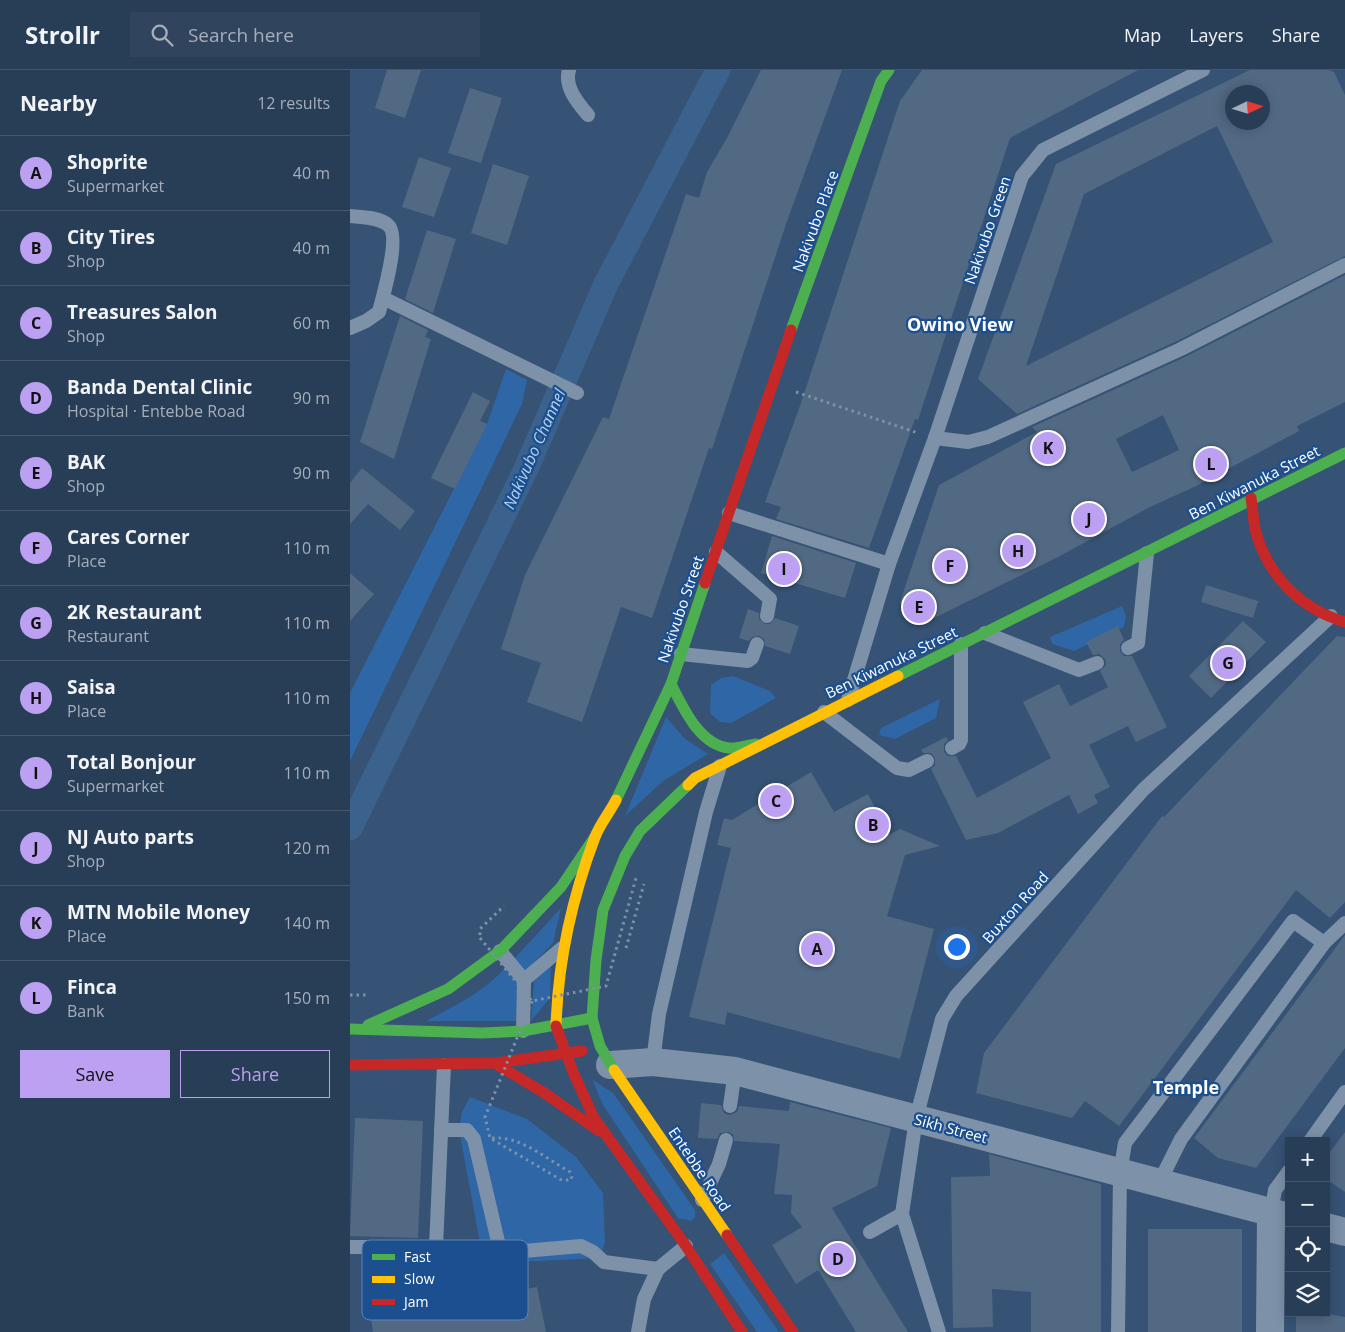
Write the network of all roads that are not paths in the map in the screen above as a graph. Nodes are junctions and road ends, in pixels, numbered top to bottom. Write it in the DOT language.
graph roads {
  1 [pos="569,70"];
  2 [pos="889,70"];
  3 [pos="1203,70"];
  4 [pos="588,115"];
  5 [pos="350,216"];
  6 [pos="1345,265"];
  7 [pos="383,298"];
  8 [pos="350,328"];
  9 [pos="772,384"];
  10 [pos="577,393"];
  11 [pos="935,438"];
  12 [pos="1345,453"];
  13 [pos="1251,498"];
  14 [pos="729,513"];
  15 [pos="716,552"];
  16 [pos="1147,553"];
  17 [pos="889,564"];
  18 [pos="1345,608"];
  19 [pos="766,616"];
  20 [pos="1327,618"];
  21 [pos="1345,622"];
  22 [pos="984,633"];
  23 [pos="757,644"];
  24 [pos="961,644"];
  25 [pos="1128,648"];
  26 [pos="681,654"];
  27 [pos="1096,663"];
  28 [pos="671,684"];
  29 [pos="848,700"];
  30 [pos="824,712"];
  31 [pos="762,744"];
  32 [pos="952,748"];
  33 [pos="927,761"];
  34 [pos="720,765"];
  35 [pos="596,835"];
  36 [pos="1345,923"];
  37 [pos="1324,943"];
  38 [pos="566,944"];
  39 [pos="500,951"];
  40 [pos="524,980"];
  41 [pos="592,1018"];
  42 [pos="556,1026"];
  43 [pos="355,1029"];
  44 [pos="523,1031"];
  45 [pos="565,1054"];
  46 [pos="605,1056"];
  47 [pos="653,1062"];
  48 [pos="496,1064"];
  49 [pos="350,1065"];
  50 [pos="444,1065"];
  51 [pos="735,1071"];
  52 [pos="1345,1092"];
  53 [pos="730,1106"];
  54 [pos="916,1119"];
  55 [pos="441,1130"];
  56 [pos="1313,1137"];
  57 [pos="609,1139"];
  58 [pos="726,1140"];
  59 [pos="1120,1173"];
  60 [pos="1285,1176"];
  61 [pos="1159,1183"];
  62 [pos="702,1200"];
  63 [pos="902,1214"];
  64 [pos="1280,1215"];
  65 [pos="1330,1228"];
  66 [pos="870,1232"];
  67 [pos="1345,1232"];
  68 [pos="436,1240"];
  69 [pos="498,1240"];
  70 [pos="686,1246"];
  71 [pos="528,1251"];
  72 [pos="658,1269"];
  73 [pos="638,1332"];
  74 [pos="742,1332"];
  75 [pos="793,1332"];
  76 [pos="939,1332"];
  77 [pos="1118,1332"];
  78 [pos="1270,1332"];
  1 -- 4 [label="lane"];
  2 -- 9 [label="main road, Nakivubo Place"];
  3 -- 11 [label="lane, Nakivubo Green"];
  5 -- 7 [label="lane"];
  6 -- 11 [label="lane"];
  7 -- 8 [label="lane"];
  7 -- 10 [label="lane"];
  9 -- 14 [label="main road, Nakivubo Street"];
  11 -- 17 [label="lane, Nakivubo Green"];
  12 -- 13 [label="main road, Ben Kiwanuka Street"];
  13 -- 16 [label="main road, Ben Kiwanuka Street"];
  13 -- 20 [label="main road"];
  14 -- 15 [label="main road, Nakivubo Street"];
  14 -- 17 [label="lane"];
  15 -- 19 [label="lane"];
  15 -- 26 [label="main road, Nakivubo Street"];
  16 -- 22 [label="main road, Ben Kiwanuka Street"];
  16 -- 25 [label="lane"];
  17 -- 29 [label="lane, Nakivubo Green"];
  18 -- 20 [label="lane, Buxton Road"];
  20 -- 21 [label="main road"];
  20 -- 54 [label="lane, Buxton Road"];
  22 -- 24 [label="main road, Ben Kiwanuka Street"];
  22 -- 27 [label="lane"];
  23 -- 26 [label="lane"];
  24 -- 29 [label="main road, Ben Kiwanuka Street"];
  24 -- 32 [label="lane"];
  26 -- 28 [label="main road, Nakivubo Street"];
  28 -- 31 [label="main road"];
  28 -- 35 [label="main road, Nakivubo Street"];
  29 -- 30 [label="main road, Ben Kiwanuka Street"];
  30 -- 31 [label="main road, Ben Kiwanuka Street"];
  30 -- 33 [label="lane"];
  31 -- 34 [label="main road, Ben Kiwanuka Street"];
  34 -- 41 [label="main road, Ben Kiwanuka Street"];
  34 -- 47 [label="lane"];
  35 -- 38 [label="main road"];
  35 -- 39 [label="main road"];
  36 -- 37 [label="lane"];
  37 -- 59 [label="lane"];
  37 -- 61 [label="lane"];
  38 -- 40 [label="lane"];
  38 -- 42 [label="main road"];
  39 -- 40 [label="lane"];
  39 -- 43 [label="main road"];
  40 -- 44 [label="lane"];
  41 -- 42 [label="main road"];
  41 -- 46 [label="main road, Entebbe Road"];
  42 -- 44 [label="main road"];
  42 -- 45 [label="main road"];
  43 -- 44 [label="main road"];
  45 -- 46 [label="main road"];
  45 -- 48 [label="main road"];
  45 -- 57 [label="main road"];
  46 -- 47 [label="street, Sikh Street"];
  46 -- 62 [label="main road, Entebbe Road"];
  47 -- 51 [label="street, Sikh Street"];
  48 -- 50 [label="main road"];
  48 -- 57 [label="main road"];
  49 -- 50 [label="main road"];
  50 -- 55 [label="lane"];
  51 -- 53 [label="lane"];
  51 -- 54 [label="street, Sikh Street"];
  52 -- 56 [label="lane"];
  54 -- 59 [label="street, Sikh Street"];
  54 -- 63 [label="lane, Buxton Road"];
  55 -- 68 [label="lane"];
  55 -- 69 [label="lane"];
  57 -- 70 [label="main road"];
  58 -- 62 [label="lane"];
  59 -- 61 [label="street, Sikh Street"];
  59 -- 77 [label="lane"];
  60 -- 64 [label="lane"];
  61 -- 64 [label="street, Sikh Street"];
  62 -- 75 [label="main road, Entebbe Road"];
  63 -- 66 [label="lane"];
  63 -- 76 [label="lane, Buxton Road"];
  64 -- 78 [label="street"];
  65 -- 67 [label="street"];
  70 -- 72 [label="lane"];
  70 -- 74 [label="main road"];
  71 -- 72 [label="lane"];
  72 -- 73 [label="lane"];
}
